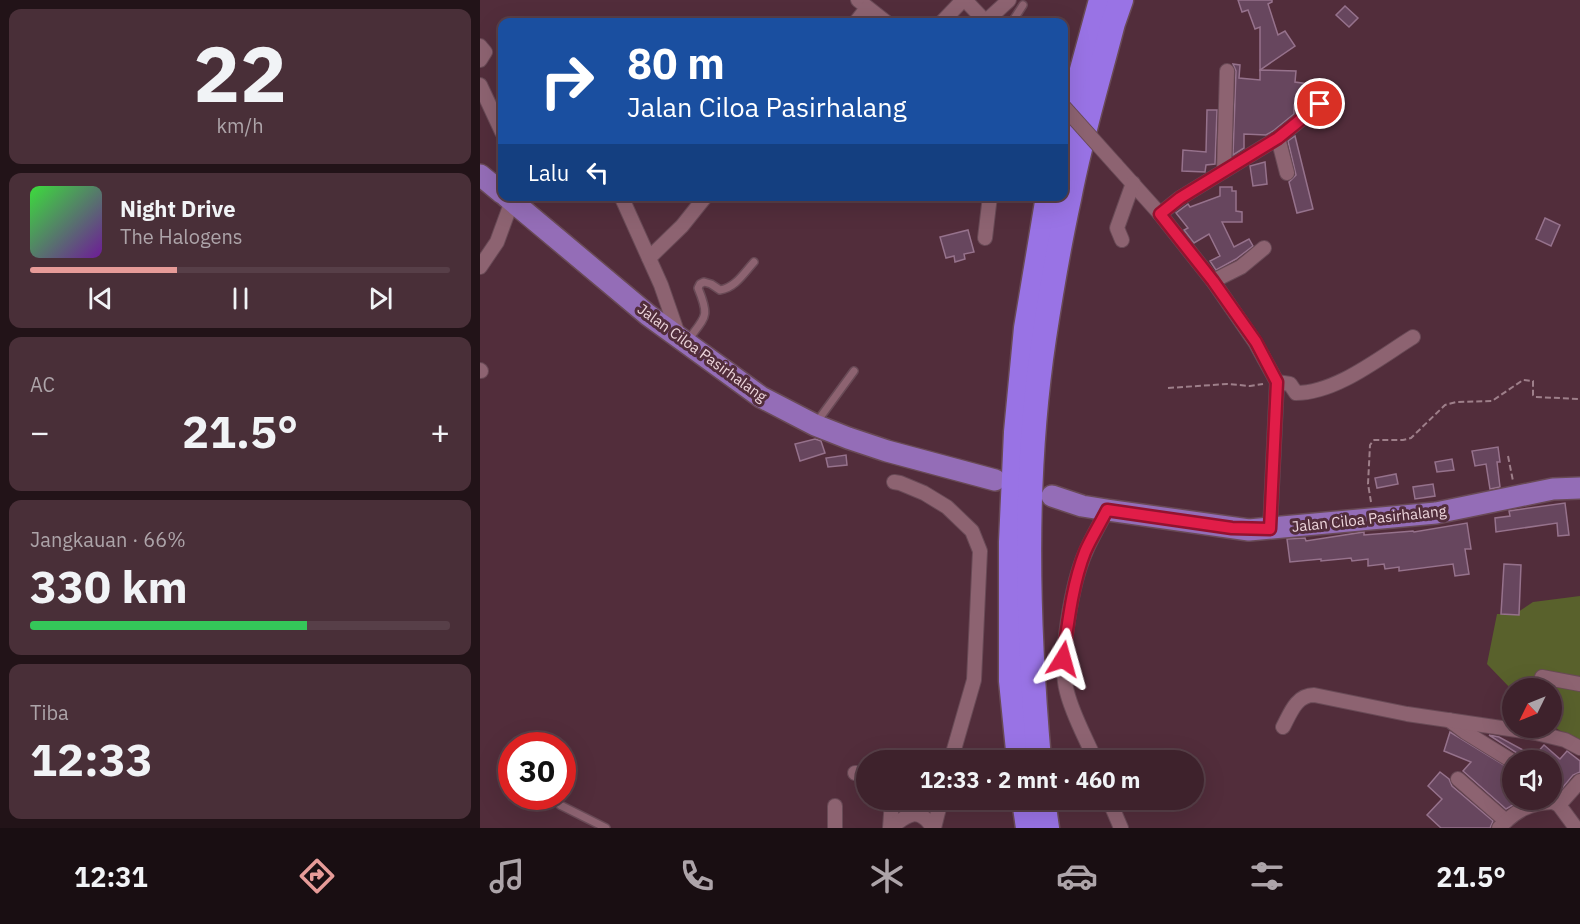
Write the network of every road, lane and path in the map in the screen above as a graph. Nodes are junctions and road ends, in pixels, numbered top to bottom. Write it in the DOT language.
graph roads {
  1 [pos="964,0"];
  2 [pos="1009,0"];
  3 [pos="1101,0"];
  4 [pos="1121,0"];
  5 [pos="863,4"];
  6 [pos="1023,5"];
  7 [pos="857,18"];
  8 [pos="881,18"];
  9 [pos="946,18"];
  10 [pos="981,18"];
  11 [pos="989,18"];
  12 [pos="1015,18"];
  13 [pos="480,46"];
  14 [pos="480,60"];
  15 [pos="1227,71"];
  16 [pos="480,85"];
  17 [pos="1320,104"];
  18 [pos="1068,111"];
  19 [pos="1068,121"];
  20 [pos="498,123"];
  21 [pos="1278,138"];
  22 [pos="1224,171"];
  23 [pos="1287,173"];
  24 [pos="481,178"];
  25 [pos="1133,183"];
  26 [pos="498,189"];
  27 [pos="516,201"];
  28 [pos="623,201"];
  29 [pos="702,201"];
  30 [pos="989,201"];
  31 [pos="1047,201"];
  32 [pos="1160,214"];
  33 [pos="985,238"];
  34 [pos="1122,240"];
  35 [pos="1264,248"];
  36 [pos="649,258"];
  37 [pos="754,262"];
  38 [pos="480,267"];
  39 [pos="1213,281"];
  40 [pos="1413,337"];
  41 [pos="682,339"];
  42 [pos="854,370"];
  43 [pos="1277,382"];
  44 [pos="1168,388"];
  45 [pos="1580,399"];
  46 [pos="815,425"];
  47 [pos="1508,456"];
  48 [pos="995,480"];
  49 [pos="894,482"];
  50 [pos="1580,488"];
  51 [pos="1052,496"];
  52 [pos="1516,496"];
  53 [pos="1107,510"];
  54 [pos="1374,519"];
  55 [pos="1270,529"];
  56 [pos="1542,677"];
  57 [pos="1580,684"];
  58 [pos="1449,719"];
  59 [pos="1282,727"];
  60 [pos="1580,748"];
  61 [pos="954,750"];
  62 [pos="1018,750"];
  63 [pos="1038,750"];
  64 [pos="1090,750"];
  65 [pos="1502,755"];
  66 [pos="1458,779"];
  67 [pos="1580,781"];
  68 [pos="1562,795"];
  69 [pos="835,807"];
  70 [pos="570,810"];
  71 [pos="892,810"];
  72 [pos="938,810"];
  73 [pos="1025,810"];
  74 [pos="1044,810"];
  75 [pos="1113,810"];
  76 [pos="1519,810"];
  77 [pos="1561,810"];
  78 [pos="1502,824"];
  79 [pos="606,828"];
  80 [pos="835,828"];
  81 [pos="891,828"];
  82 [pos="934,828"];
  83 [pos="1028,828"];
  84 [pos="1047,828"];
  85 [pos="1121,828"];
  86 [pos="1576,828"];
  1 -- 9 [label="street"];
  1 -- 10 [label="street"];
  2 -- 11 [label="street"];
  3 -- 19 [label="highway"];
  4 -- 63 [label="highway"];
  5 -- 7 [label="street"];
  5 -- 8 [label="street"];
  6 -- 12 [label="lane"];
  13 -- 14 [label="street"];
  15 -- 22 [label="street"];
  16 -- 20 [label="street"];
  17 -- 21 [label="street"];
  18 -- 25 [label="street, bridge"];
  21 -- 22 [label="street"];
  21 -- 23 [label="street"];
  22 -- 32 [label="street"];
  24 -- 26 [label="main road, Jalan Ciloa Pasirhalang"];
  25 -- 32 [label="street"];
  25 -- 34 [label="street"];
  27 -- 38 [label="street"];
  27 -- 41 [label="main road, Jalan Ciloa Pasirhalang"];
  28 -- 36 [label="street"];
  29 -- 36 [label="street"];
  30 -- 33 [label="street"];
  31 -- 62 [label="highway"];
  32 -- 39 [label="street"];
  35 -- 39 [label="street"];
  36 -- 41 [label="street"];
  37 -- 41 [label="lane"];
  39 -- 43 [label="street"];
  40 -- 43 [label="street"];
  41 -- 46 [label="main road, Jalan Ciloa Pasirhalang"];
  42 -- 46 [label="lane"];
  43 -- 44 [label="path"];
  43 -- 55 [label="street"];
  45 -- 54 [label="path"];
  46 -- 48 [label="main road, Jalan Ciloa Pasirhalang"];
  47 -- 52 [label="path"];
  49 -- 61 [label="street"];
  50 -- 52 [label="main road, Jalan Ciloa Pasirhalang"];
  51 -- 53 [label="main road, Jalan Ciloa Pasirhalang"];
  52 -- 54 [label="main road, Jalan Ciloa Pasirhalang"];
  53 -- 55 [label="main road, Jalan Ciloa Pasirhalang"];
  53 -- 64 [label="street"];
  54 -- 55 [label="main road, Jalan Ciloa Pasirhalang"];
  56 -- 57 [label="street"];
  58 -- 59 [label="street"];
  58 -- 60 [label="street"];
  58 -- 65 [label="street"];
  66 -- 78 [label="street"];
  67 -- 68 [label="street"];
  69 -- 80 [label="street"];
  70 -- 79 [label="lane"];
  71 -- 81 [label="street"];
  72 -- 82 [label="street"];
  73 -- 83 [label="highway"];
  74 -- 84 [label="highway"];
  75 -- 85 [label="street"];
  76 -- 78 [label="street"];
  77 -- 86 [label="street"];
  81 -- 82 [label="street"];
}
